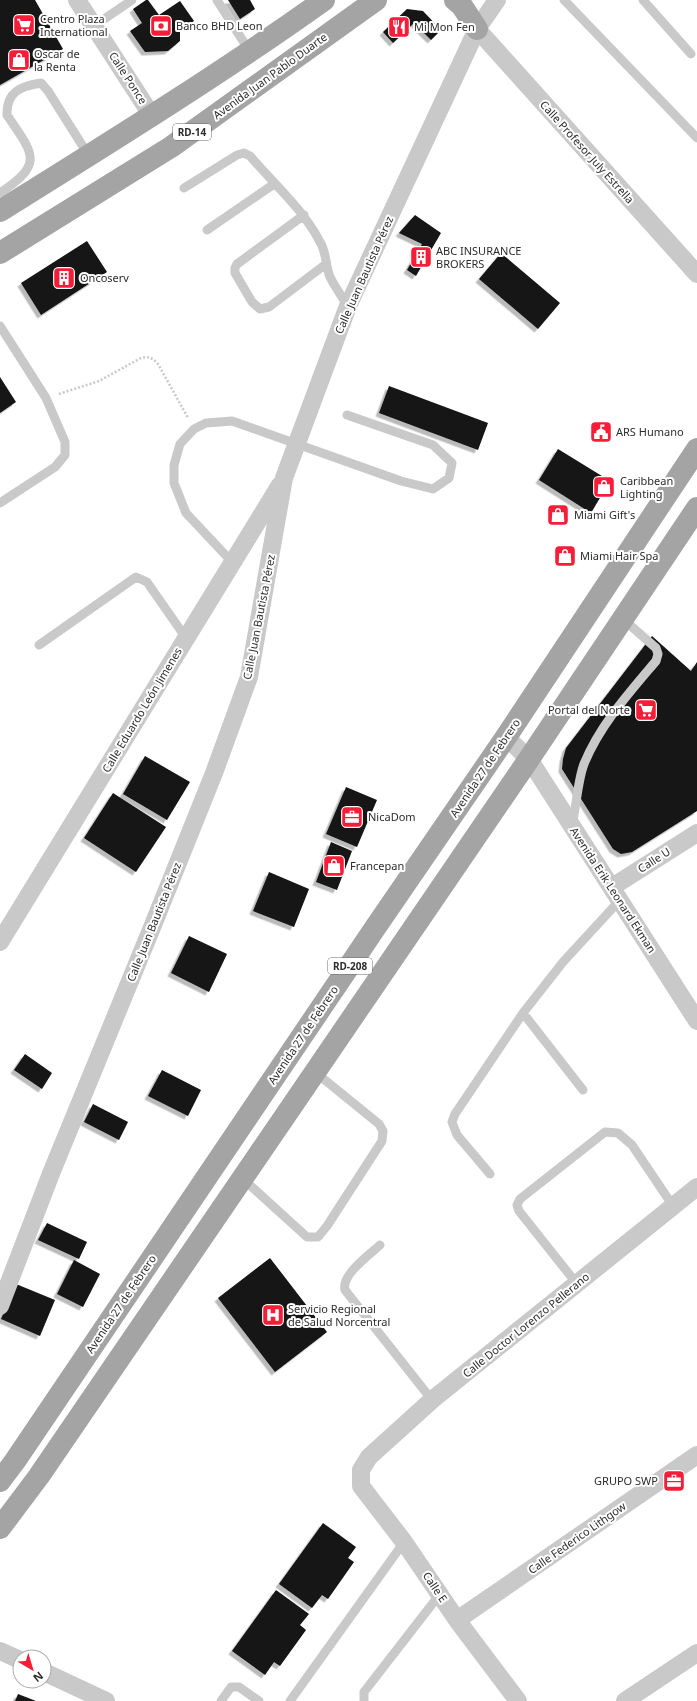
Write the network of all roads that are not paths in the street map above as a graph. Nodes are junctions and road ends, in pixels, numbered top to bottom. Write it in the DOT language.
graph roads {
  1 [pos="77,0"];
  2 [pos="132,0"];
  3 [pos="217,0"];
  4 [pos="324,0"];
  5 [pos="455,0"];
  6 [pos="497,0"];
  7 [pos="564,0"];
  8 [pos="642,0"];
  9 [pos="377,1"];
  10 [pos="94,26"];
  11 [pos="477,29"];
  12 [pos="250,52"];
  13 [pos="691,54"];
  14 [pos="152,116"];
  15 [pos="697,138"];
  16 [pos="89,156"];
  17 [pos="274,184"];
  18 [pos="184,188"];
  19 [pos="0,193"];
  20 [pos="0,211"];
  21 [pos="304,215"];
  22 [pos="207,230"];
  23 [pos="0,253"];
  24 [pos="326,264"];
  25 [pos="697,274"];
  26 [pos="348,306"];
  27 [pos="0,326"];
  28 [pos="347,415"];
  29 [pos="297,443"];
  30 [pos="697,449"];
  31 [pos="284,478"];
  32 [pos="0,503"];
  33 [pos="697,508"];
  34 [pos="232,562"];
  35 [pos="623,619"];
  36 [pos="186,638"];
  37 [pos="39,645"];
  38 [pos="506,737"];
  39 [pos="529,759"];
  40 [pos="572,826"];
  41 [pos="697,833"];
  42 [pos="616,894"];
  43 [pos="0,942"];
  44 [pos="523,1013"];
  45 [pos="697,1021"];
  46 [pos="315,1072"];
  47 [pos="583,1090"];
  48 [pos="490,1174"];
  49 [pos="242,1178"];
  50 [pos="697,1187"];
  51 [pos="673,1206"];
  52 [pos="380,1245"];
  53 [pos="577,1284"];
  54 [pos="0,1306"];
  55 [pos="432,1400"];
  56 [pos="697,1456"];
  57 [pos="361,1470"];
  58 [pos="0,1481"];
  59 [pos="0,1528"];
  60 [pos="404,1542"];
  61 [pos="440,1594"];
  62 [pos="457,1620"];
  63 [pos="0,1651"];
  64 [pos="697,1653"];
  65 [pos="12,1656"];
  66 [pos="52,1676"];
  67 [pos="106,1701"];
  68 [pos="221,1701"];
  69 [pos="259,1701"];
  70 [pos="290,1701"];
  71 [pos="364,1701"];
  72 [pos="518,1701"];
  73 [pos="625,1701"];
  1 -- 10 [label="street, Calle Ponce"];
  2 -- 10 [label="lane"];
  3 -- 12 [label="lane"];
  4 -- 12 [label="main road"];
  5 -- 11 [label="main road"];
  6 -- 11 [label="street, Calle Juan Bautista Pérez"];
  7 -- 15 [label="lane"];
  8 -- 13 [label="lane"];
  9 -- 23 [label="main road, Avenida Juan Pablo Duarte / RD-14"];
  10 -- 14 [label="street, Calle Ponce"];
  11 -- 25 [label="street, Calle Profesor July Estrella"];
  11 -- 26 [label="street, Calle Juan Bautista Pérez"];
  12 -- 14 [label="main road"];
  14 -- 16 [label="main road"];
  16 -- 19 [label="lane"];
  16 -- 20 [label="main road"];
  17 -- 18 [label="lane"];
  17 -- 21 [label="lane"];
  17 -- 22 [label="lane"];
  21 -- 24 [label="lane"];
  21 -- 24 [label="lane"];
  24 -- 26 [label="lane"];
  26 -- 29 [label="street, Calle Juan Bautista Pérez"];
  27 -- 32 [label="lane"];
  28 -- 29 [label="lane"];
  29 -- 31 [label="street, Calle Juan Bautista Pérez"];
  29 -- 34 [label="lane"];
  30 -- 38 [label="main road, Avenida 27 de Febrero / RD-208"];
  31 -- 34 [label="street, Calle Eduardo León Jimenes"];
  31 -- 54 [label="street, Calle Juan Bautista Pérez"];
  33 -- 35 [label="main road, RD-208"];
  34 -- 36 [label="street, Calle Eduardo León Jimenes"];
  35 -- 39 [label="main road, RD-208"];
  35 -- 40 [label="lane"];
  36 -- 37 [label="lane"];
  36 -- 43 [label="street, Calle Eduardo León Jimenes"];
  38 -- 39 [label="street, Avenida Erik Leonard Ekman"];
  38 -- 58 [label="main road, Avenida 27 de Febrero / RD-208"];
  39 -- 40 [label="street, Avenida Erik Leonard Ekman"];
  39 -- 46 [label="main road, RD-208"];
  40 -- 42 [label="street, Avenida Erik Leonard Ekman"];
  41 -- 42 [label="street, Calle U"];
  42 -- 44 [label="lane"];
  42 -- 45 [label="street, Avenida Erik Leonard Ekman"];
  44 -- 47 [label="lane"];
  44 -- 48 [label="lane"];
  46 -- 49 [label="main road, RD-208"];
  46 -- 49 [label="lane"];
  49 -- 59 [label="main road, RD-208"];
  50 -- 51 [label="street, Calle Doctor Lorenzo Pellerano"];
  51 -- 53 [label="street, Calle Doctor Lorenzo Pellerano"];
  51 -- 53 [label="lane"];
  52 -- 55 [label="lane"];
  53 -- 55 [label="street, Calle Doctor Lorenzo Pellerano"];
  55 -- 57 [label="street, Calle Doctor Lorenzo Pellerano"];
  56 -- 62 [label="street, Calle Federico Lithgow"];
  57 -- 60 [label="street, Calle E"];
  60 -- 61 [label="street, Calle E"];
  60 -- 70 [label="lane"];
  61 -- 62 [label="street, Calle E"];
  61 -- 71 [label="lane"];
  62 -- 72 [label="street, Calle E"];
  63 -- 65 [label="street"];
  64 -- 73 [label="street"];
  66 -- 67 [label="street"];
  68 -- 69 [label="lane"];
}
